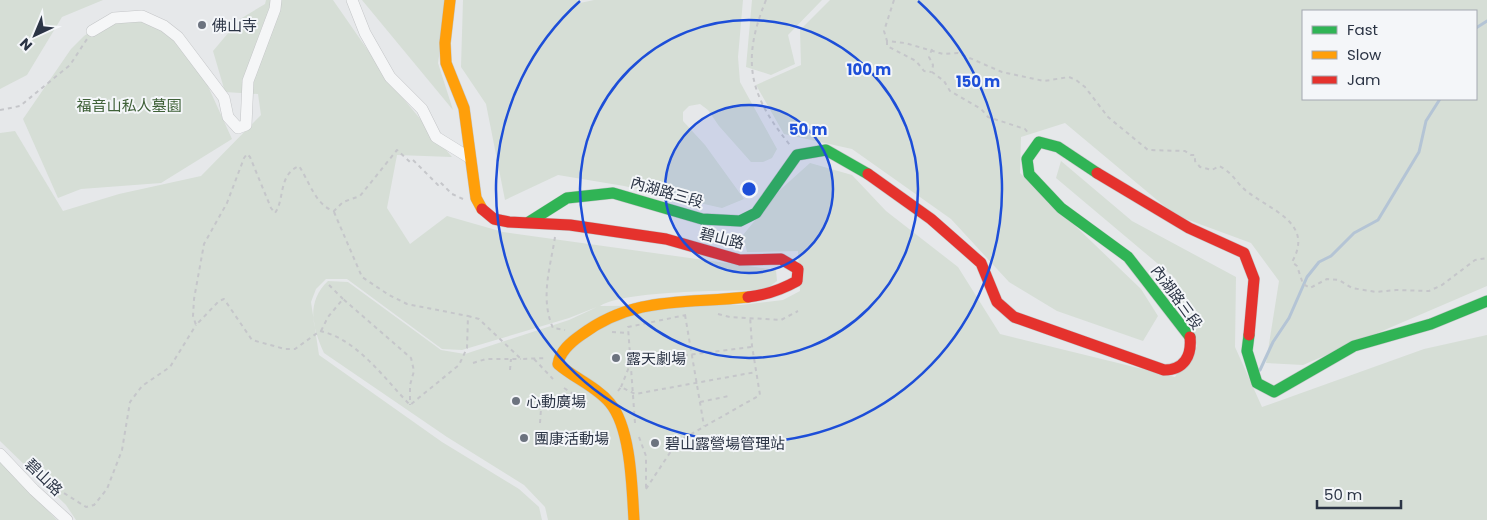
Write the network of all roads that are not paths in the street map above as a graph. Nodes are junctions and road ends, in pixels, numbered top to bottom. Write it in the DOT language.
graph roads {
  1 [pos="276,0"];
  2 [pos="352,0"];
  3 [pos="450,0"];
  4 [pos="92,31"];
  5 [pos="470,158"];
  6 [pos="529,222"];
  7 [pos="1487,301"];
  8 [pos="0,454"];
  9 [pos="67,520"];
  10 [pos="634,520"];
  1 -- 4 [label="street"];
  2 -- 5 [label="street"];
  3 -- 5 [label="street"];
  5 -- 6 [label="street, 碧山路"];
  6 -- 7 [label="street, 內湖路三段"];
  6 -- 10 [label="street, 碧山路"];
  8 -- 9 [label="street, 碧山路"];
}
